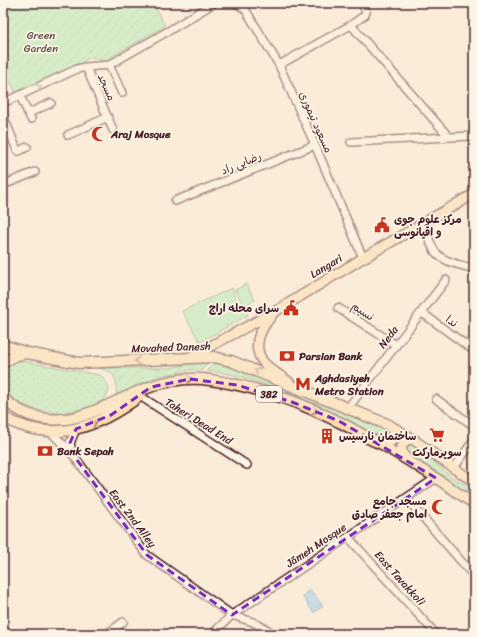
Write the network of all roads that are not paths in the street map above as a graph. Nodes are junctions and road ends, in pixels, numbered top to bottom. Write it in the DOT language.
graph roads {
  1 [pos="214,3"];
  2 [pos="236,3"];
  3 [pos="362,3"];
  4 [pos="351,25"];
  5 [pos="109,65"];
  6 [pos="279,65"];
  7 [pos="86,67"];
  8 [pos="122,93"];
  9 [pos="20,96"];
  10 [pos="3,103"];
  11 [pos="51,104"];
  12 [pos="3,115"];
  13 [pos="108,117"];
  14 [pos="113,130"];
  15 [pos="68,135"];
  16 [pos="474,136"];
  17 [pos="449,137"];
  18 [pos="351,142"];
  19 [pos="315,145"];
  20 [pos="27,147"];
  21 [pos="35,172"];
  22 [pos="3,185"];
  23 [pos="474,194"];
  24 [pos="175,201"];
  25 [pos="424,223"];
  26 [pos="363,258"];
  27 [pos="474,269"];
  28 [pos="446,280"];
  29 [pos="338,308"];
  30 [pos="276,311"];
  31 [pos="421,312"];
  32 [pos="3,345"];
  33 [pos="396,345"];
  34 [pos="470,348"];
  35 [pos="27,353"];
  36 [pos="190,357"];
  37 [pos="3,363"];
  38 [pos="293,385"];
  39 [pos="151,387"];
  40 [pos="140,396"];
  41 [pos="436,399"];
  42 [pos="5,400"];
  43 [pos="348,408"];
  44 [pos="3,416"];
  45 [pos="389,425"];
  46 [pos="474,426"];
  47 [pos="76,429"];
  48 [pos="51,432"];
  49 [pos="414,439"];
  50 [pos="474,440"];
  51 [pos="379,443"];
  52 [pos="74,456"];
  53 [pos="407,459"];
  54 [pos="247,465"];
  55 [pos="453,469"];
  56 [pos="436,478"];
  57 [pos="474,481"];
  58 [pos="448,486"];
  59 [pos="474,496"];
  60 [pos="406,498"];
  61 [pos="474,504"];
  62 [pos="348,537"];
  63 [pos="474,576"];
  64 [pos="232,615"];
  65 [pos="123,622"];
  66 [pos="107,634"];
  67 [pos="212,634"];
  68 [pos="275,634"];
  69 [pos="436,634"];
  1 -- 5 [label="street"];
  2 -- 6 [label="street, مسعود تیموری"];
  3 -- 4 [label="street"];
  4 -- 6 [label="street"];
  4 -- 17 [label="street"];
  5 -- 7 [label="street"];
  5 -- 8 [label="street"];
  6 -- 19 [label="street, مسعود تیموری"];
  9 -- 7 [label="street, one-way"];
  7 -- 13 [label="street, مسجد"];
  9 -- 10 [label="street"];
  9 -- 11 [label="street"];
  12 -- 20 [label="street"];
  13 -- 14 [label="street, مسجد"];
  13 -- 15 [label="street, مسجد"];
  16 -- 17 [label="street"];
  17 -- 18 [label="street"];
  19 -- 24 [label="street, رضایی راد"];
  19 -- 26 [label="street, مسعود تیموری"];
  21 -- 22 [label="street"];
  23 -- 25 [label="main road, Langari"];
  25 -- 26 [label="main road, Langari"];
  25 -- 27 [label="street"];
  26 -- 30 [label="main road, Langari"];
  28 -- 31 [label="street, Neda"];
  29 -- 33 [label="street, نسیم"];
  30 -- 36 [label="main road, Langari"];
  30 -- 38 [label="main road"];
  31 -- 33 [label="street, Neda"];
  31 -- 34 [label="street, ندا"];
  32 -- 35 [label="highway, Movahed Danesh"];
  33 -- 43 [label="street, Neda"];
  36 -- 35 [label="highway, Movahed Danesh / 382, one-way"];
  35 -- 37 [label="highway"];
  38 -- 36 [label="highway, Movahed Danesh / 382, one-way"];
  38 -- 43 [label="highway, Movahed Danesh / 382"];
  39 -- 40 [label="highway"];
  39 -- 42 [label="highway, 382"];
  39 -- 51 [label="highway, 382, one-way"];
  47 -- 40 [label="highway, one-way"];
  40 -- 54 [label="street, Taheri Dead End"];
  41 -- 46 [label="street"];
  43 -- 45 [label="highway, Movahed Danesh / 382"];
  44 -- 48 [label="highway"];
  45 -- 49 [label="main road, Movahed Danesh / 382"];
  45 -- 51 [label="highway"];
  47 -- 48 [label="highway"];
  47 -- 52 [label="street"];
  48 -- 52 [label="street, East 2nd Alley"];
  49 -- 53 [label="main road"];
  49 -- 55 [label="main road, Movahed Danesh / 382"];
  50 -- 55 [label="street"];
  51 -- 53 [label="main road, 382"];
  52 -- 64 [label="street, East 2nd Alley"];
  53 -- 56 [label="main road, 382"];
  55 -- 57 [label="main road, Movahed Danesh / 382"];
  56 -- 58 [label="main road, 382"];
  56 -- 60 [label="street, Jāmeh Mosque"];
  58 -- 59 [label="main road"];
  58 -- 61 [label="main road, 382"];
  60 -- 62 [label="street, Jāmeh Mosque"];
  60 -- 63 [label="street"];
  64 -- 62 [label="street, Jāmeh Mosque, one-way"];
  62 -- 69 [label="street, East Tavakkoli"];
  64 -- 67 [label="street, Jāmeh Mosque"];
  64 -- 68 [label="street, East 2nd Alley"];
  65 -- 66 [label="street"];
}
